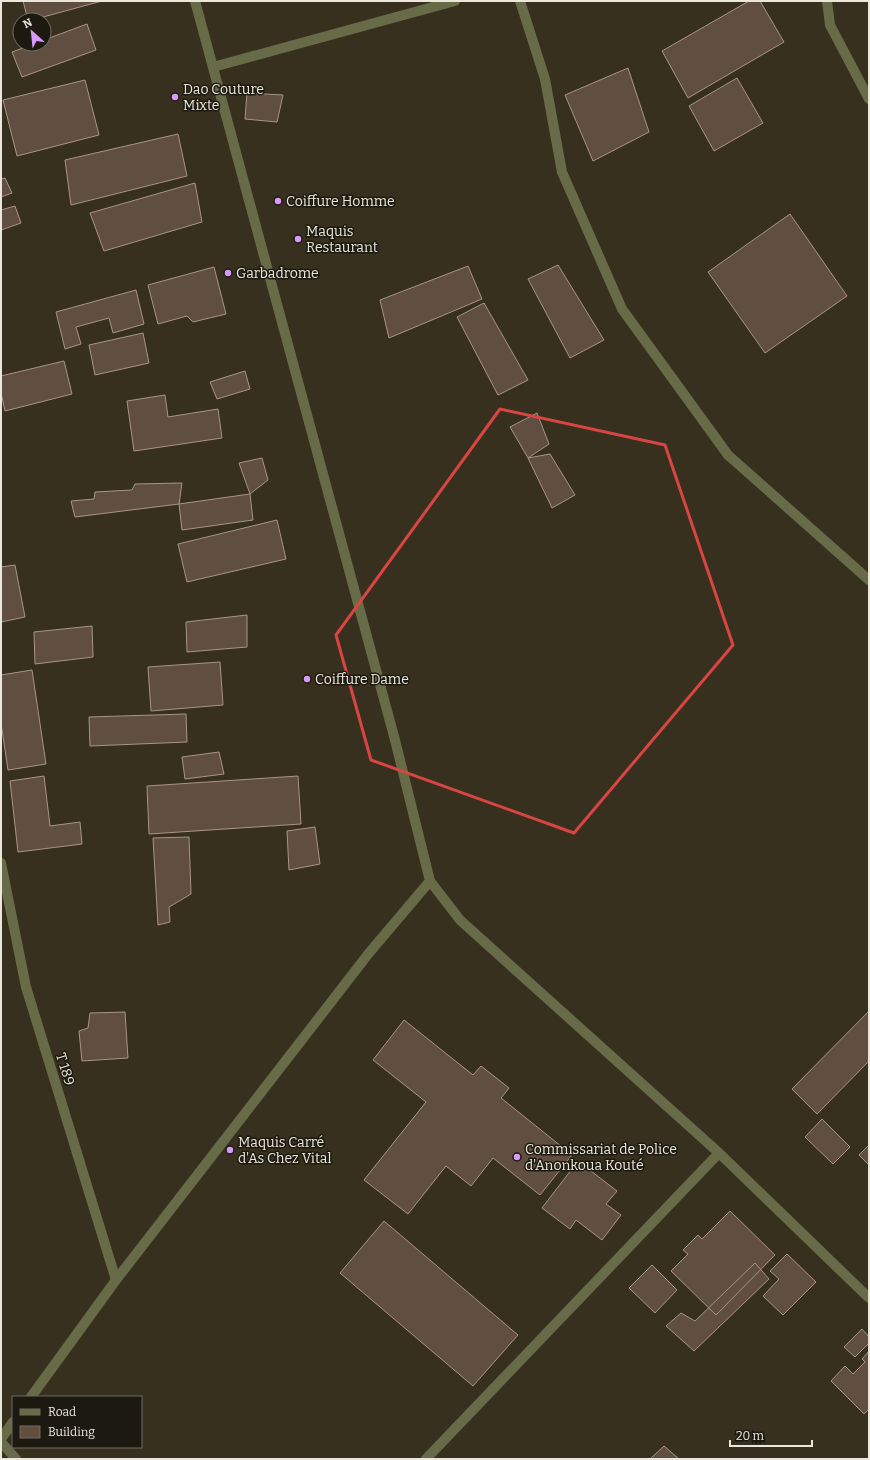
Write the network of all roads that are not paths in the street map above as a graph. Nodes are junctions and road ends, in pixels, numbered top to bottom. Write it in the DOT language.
graph roads {
  1 [pos="195,1"];
  2 [pos="455,1"];
  3 [pos="520,1"];
  4 [pos="827,1"];
  5 [pos="213,67"];
  6 [pos="869,99"];
  7 [pos="869,580"];
  8 [pos="1,863"];
  9 [pos="430,881"];
  10 [pos="719,1152"];
  11 [pos="116,1280"];
  12 [pos="869,1298"];
  13 [pos="32,1396"];
  14 [pos="12,1424"];
  15 [pos="1,1440"];
  16 [pos="16,1459"];
  17 [pos="426,1459"];
  1 -- 5 [label="street"];
  2 -- 5 [label="street"];
  3 -- 7 [label="street"];
  4 -- 6 [label="street"];
  5 -- 9 [label="street"];
  8 -- 11 [label="street, T 189"];
  9 -- 10 [label="street"];
  9 -- 11 [label="street"];
  10 -- 12 [label="street"];
  10 -- 17 [label="street"];
  11 -- 13 [label="street"];
  14 -- 15 [label="street"];
  15 -- 16 [label="street"];
}
